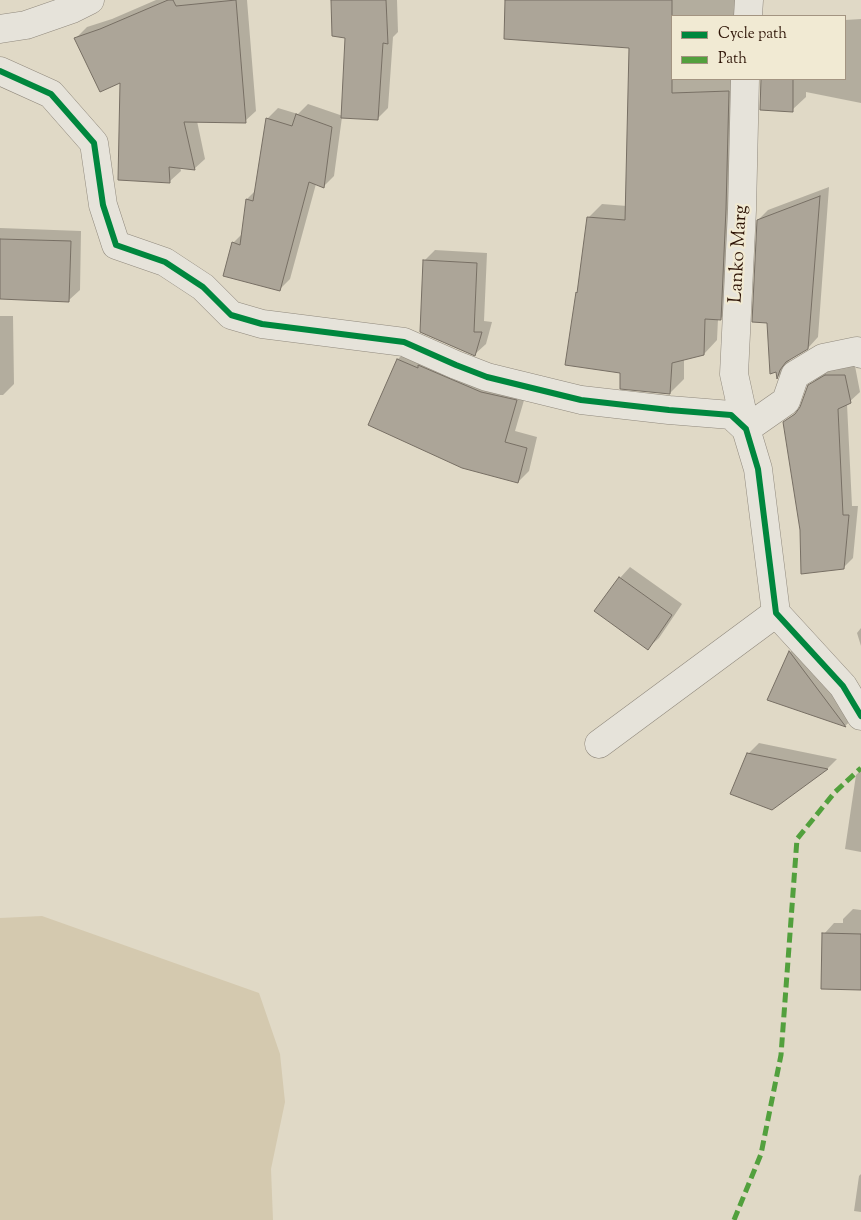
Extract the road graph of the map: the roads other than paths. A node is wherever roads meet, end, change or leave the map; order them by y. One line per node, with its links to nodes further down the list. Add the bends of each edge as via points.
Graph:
1 (90, 0): 4 (street, via 26,25)
2 (749, 0): 3 (street)
3 (748, 15)
4 (0, 29)
5 (0, 71): 8 (street, via 51,94 94,143 103,205 116,245 165,262 203,287 231,315 262,324 404,342 487,377 581,400 731,415)
6 (746, 80): 8 (street, Lanko Marg, via 734,374)
7 (861, 354): 8 (street, via 857,351 823,358 794,375 786,401)
8 (746, 429): 9 (street, Lanko Marg, via 758,469)
9 (776, 613): 10 (street, via 843,686); 11 (street)
10 (861, 716)
11 (599, 744)

